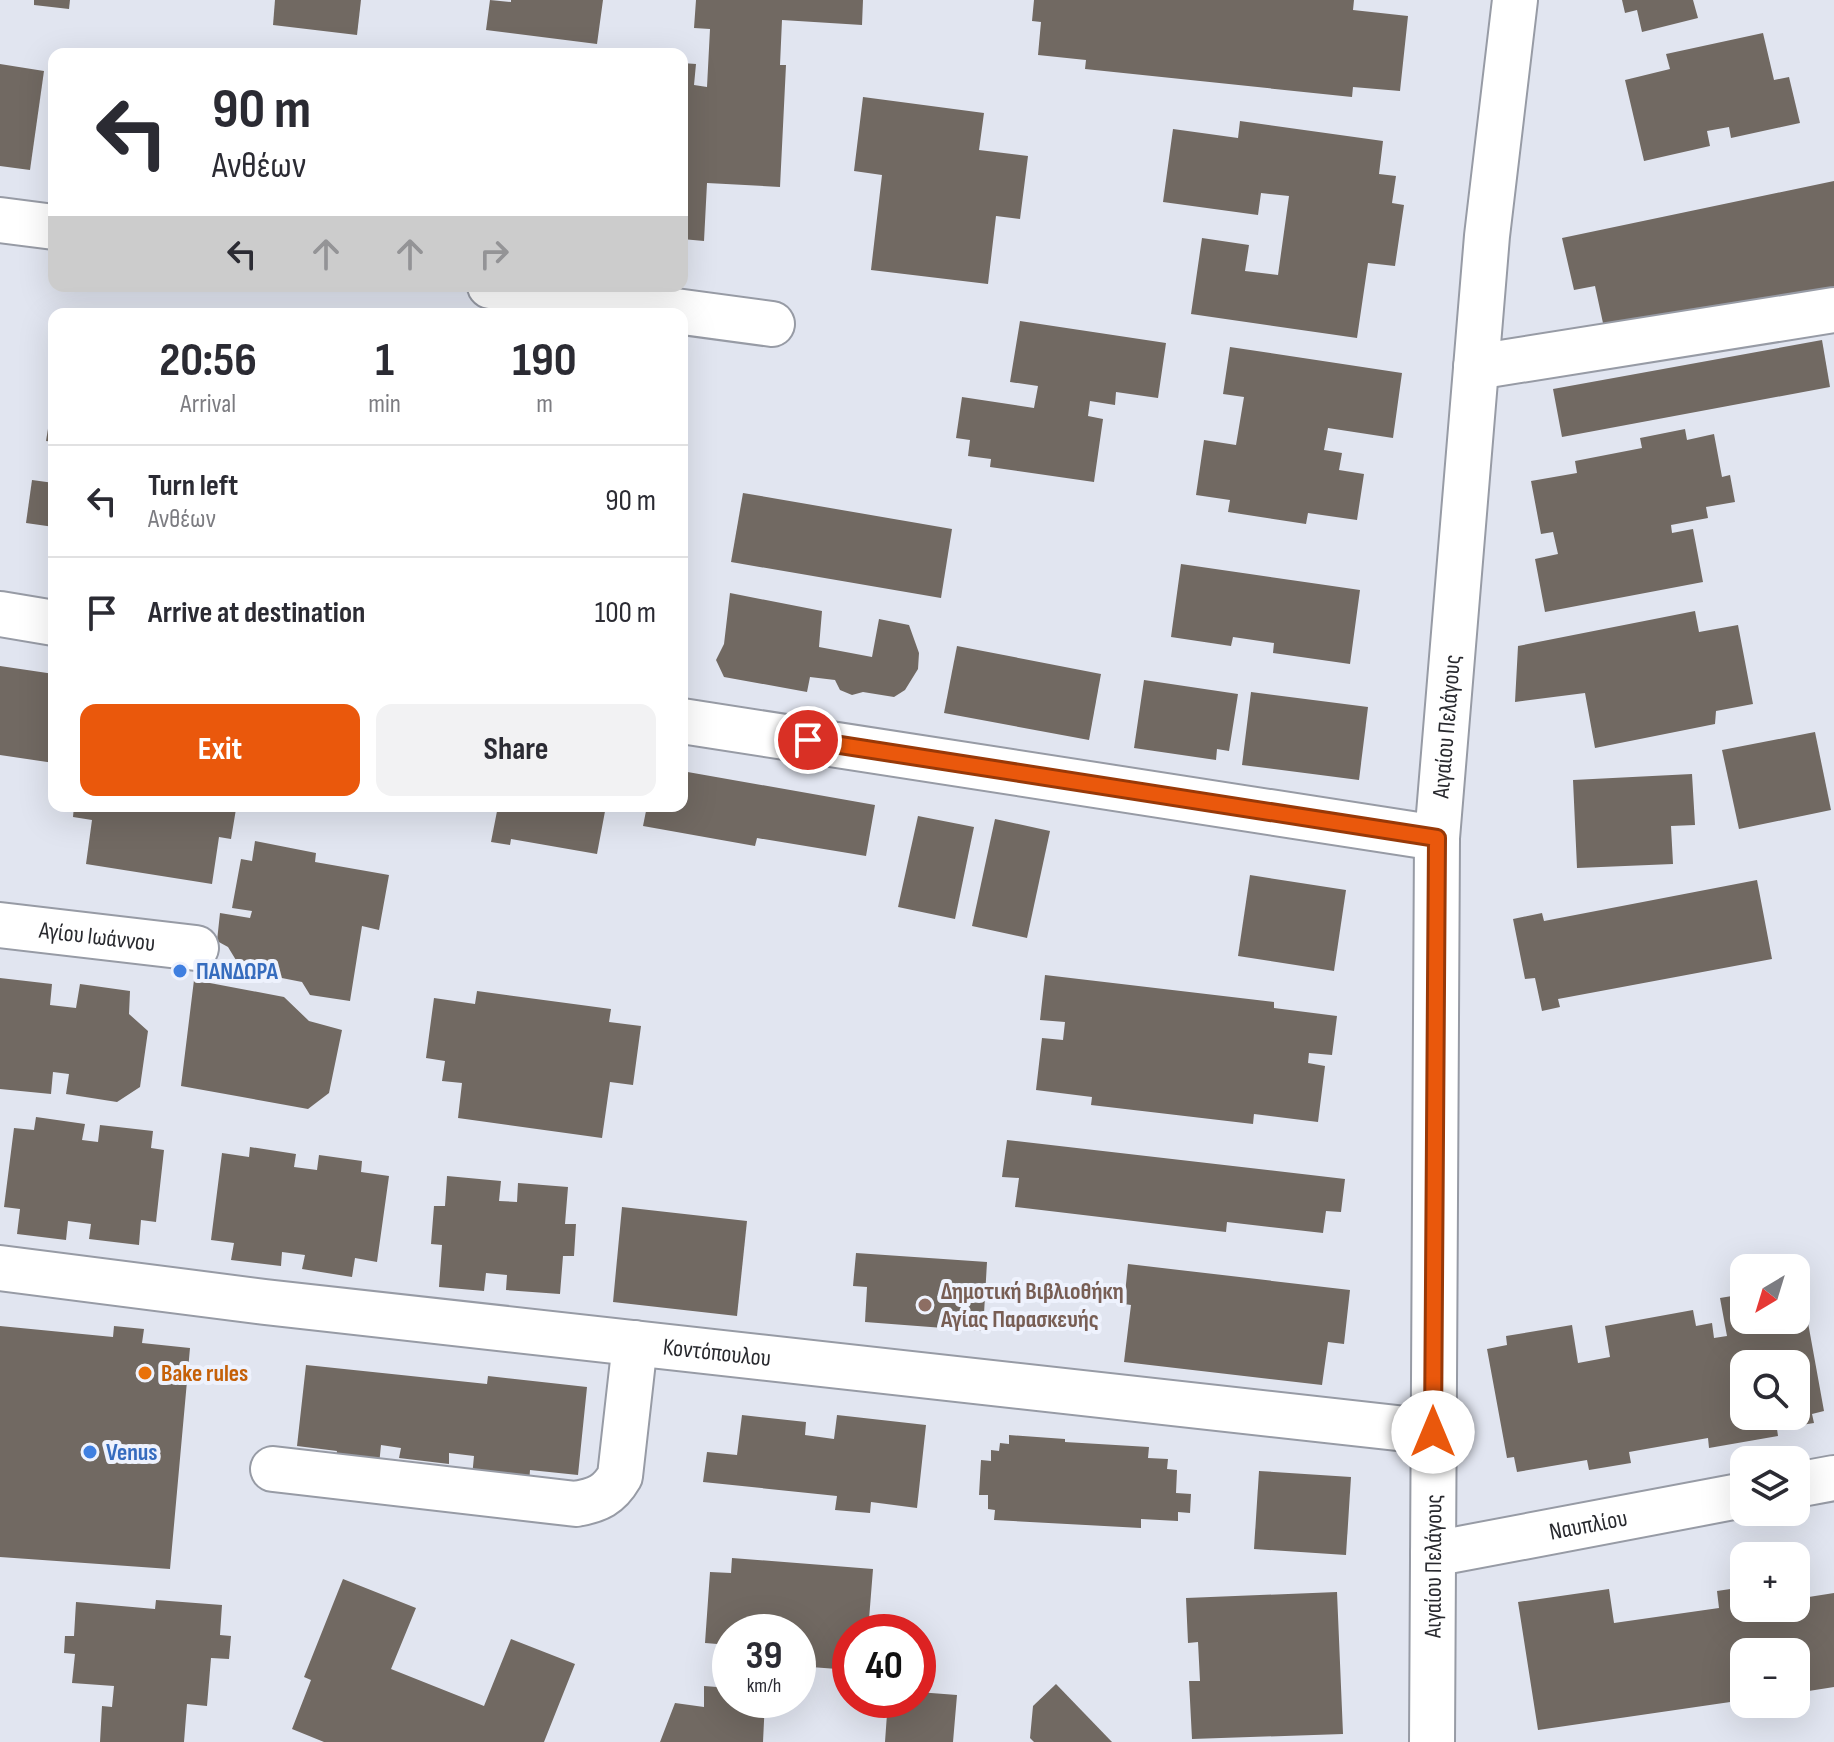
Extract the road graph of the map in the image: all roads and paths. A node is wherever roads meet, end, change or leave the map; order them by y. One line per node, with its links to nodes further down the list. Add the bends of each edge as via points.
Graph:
1 (1515, 0): 9 (street, Αιγαίου Πελάγους)
2 (0, 220): 3 (street)
3 (48, 226)
4 (535, 292): 5 (street)
5 (653, 308)
6 (1834, 310): 9 (street)
7 (688, 313): 8 (street)
8 (772, 324)
9 (1476, 367): 13 (street, Αιγαίου Πελάγους)
10 (0, 614): 11 (street)
11 (48, 622)
12 (688, 722): 13 (street)
13 (1437, 838): 18 (street, Αιγαίου Πελάγους)
14 (0, 925): 15 (street, Αγίου Ιωάννου)
15 (196, 948)
16 (0, 1268): 17 (street, Κοντόπουλου)
17 (635, 1343): 18 (street, Κοντόπουλου); 19 (street, via 620,1476 611,1492 596,1500 576,1504)
18 (1433, 1432): 23 (street, Αιγαίου Πελάγους)
19 (273, 1469)
20 (1834, 1478): 21 (street)
21 (1810, 1482)
22 (1730, 1498): 23 (street, Ναυπλίου)
23 (1433, 1554): 24 (street, Αιγαίου Πελάγους)
24 (1432, 1742)

